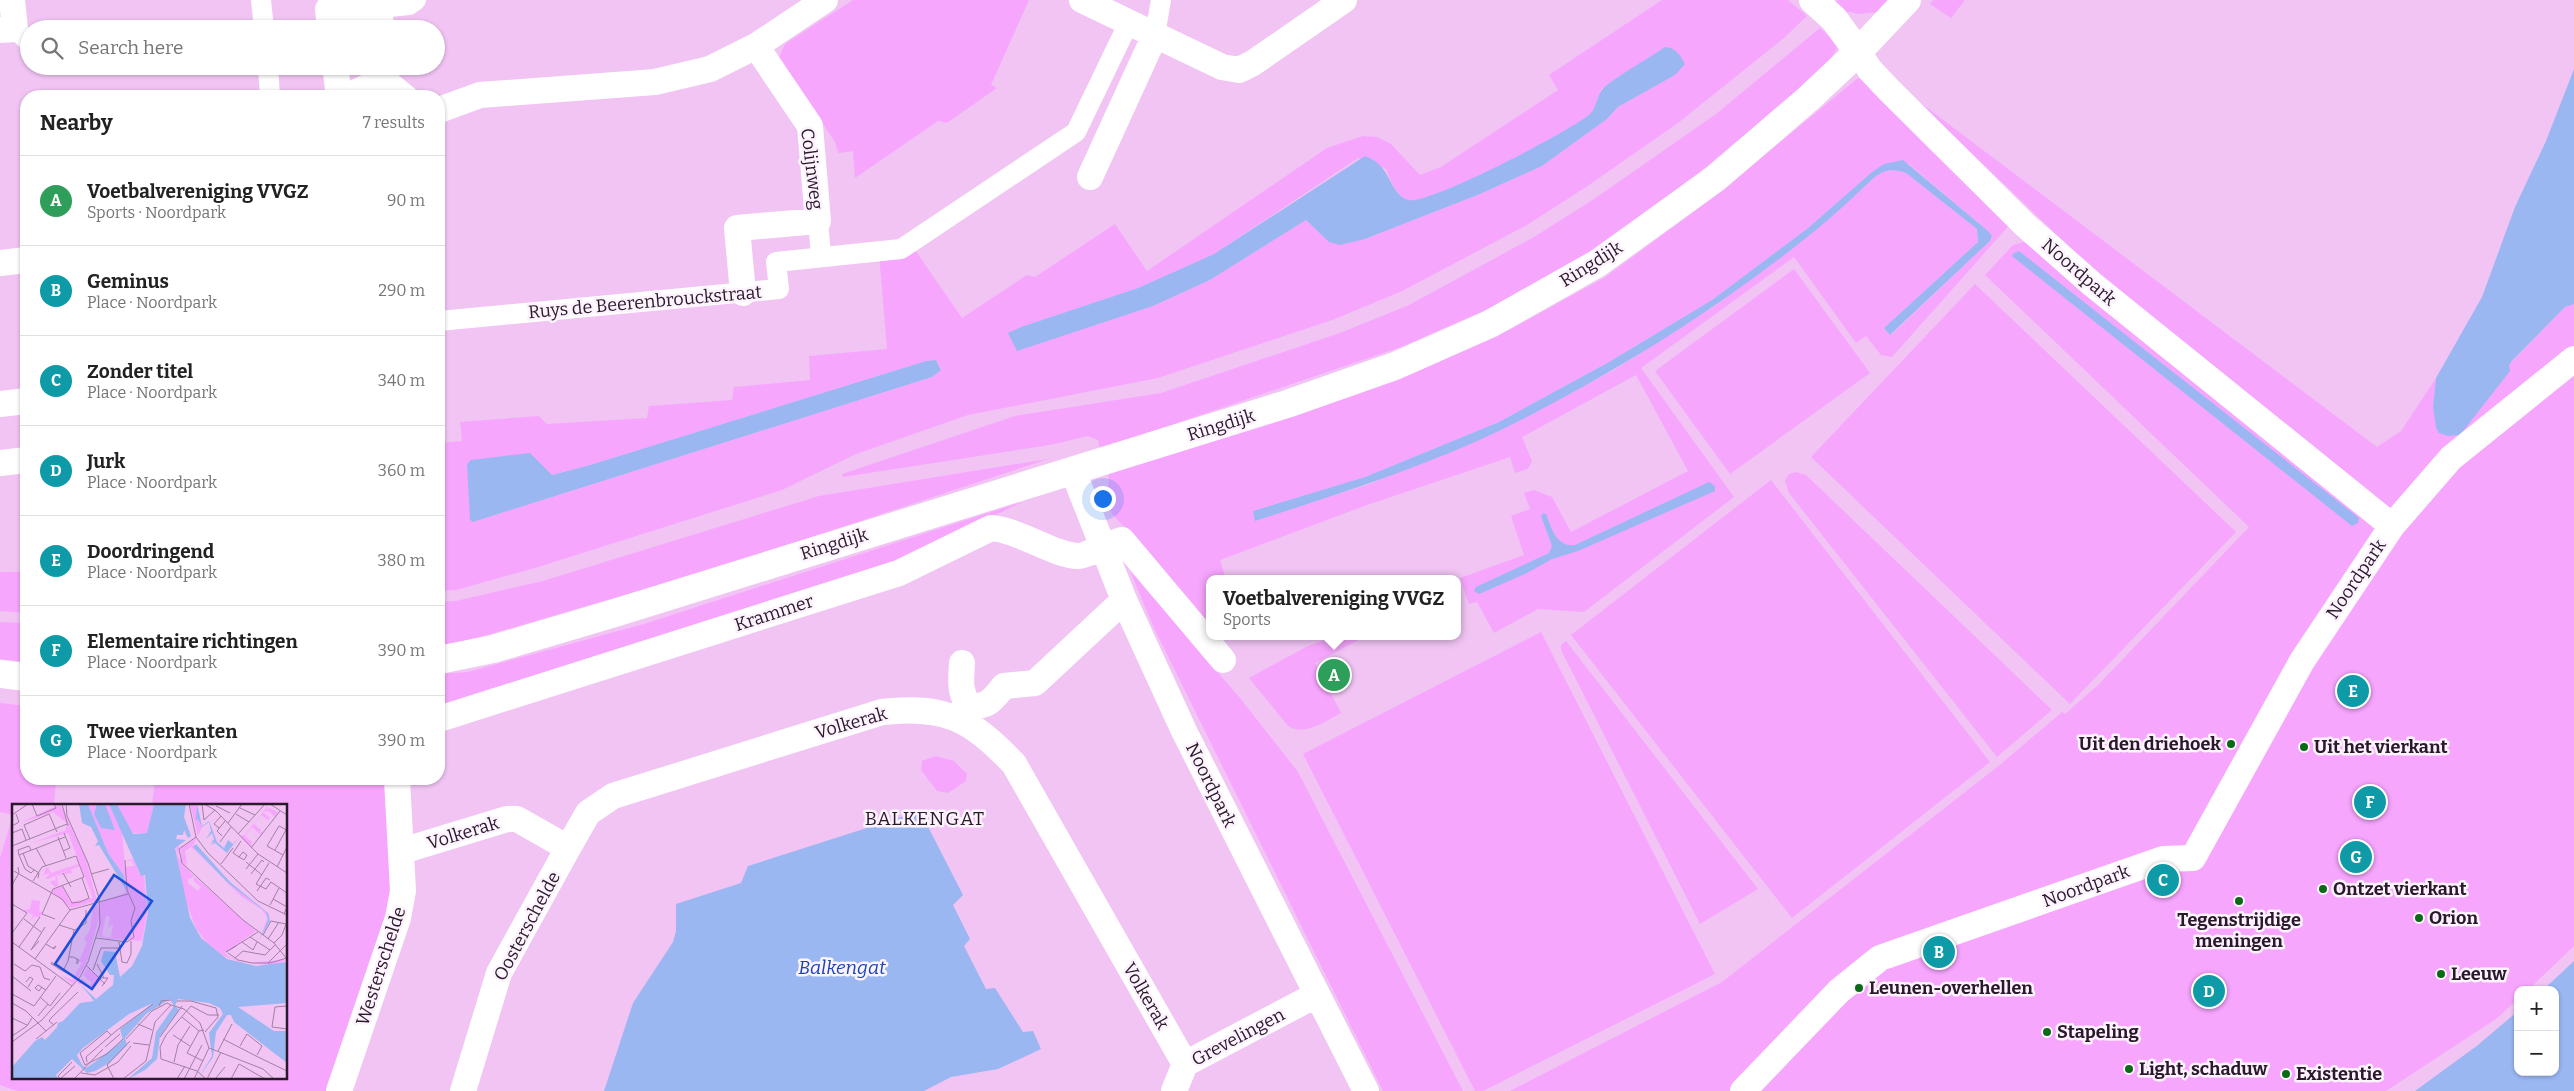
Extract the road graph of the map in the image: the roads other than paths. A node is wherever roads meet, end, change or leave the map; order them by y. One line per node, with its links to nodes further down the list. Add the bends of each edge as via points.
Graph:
1 (12, 0): 14 (street)
2 (261, 0): 12 (street)
3 (416, 0): 10 (street, via 409,5)
4 (1082, 0): 13 (street)
5 (1160, 0): 15 (street)
6 (1344, 0): 15 (street, via 1238,70 1222,67)
7 (1813, 0): 17 (main road, via 1834,20)
8 (1907, 0): 17 (main road, Ringdijk)
9 (807, 5): 16 (street)
10 (380, 10): 11 (street)
11 (326, 13)
12 (263, 20)
13 (1129, 22): 15 (street); 28 (street)
14 (15, 34)
15 (1155, 35): 27 (street)
16 (756, 46): 26 (street, via 710,69 655,82 480,95); 30 (street, Colijnweg, via 810,126)
17 (1858, 52): 41 (main road, Ringdijk, via 1716,178 1598,263 1490,324 1386,369 1287,404); 42 (street, Noordpark, via 1883,83 2004,204 2092,284)
18 (269, 75): 22 (street)
19 (336, 75): 23 (street)
20 (380, 75): 24 (street)
21 (388, 75): 25 (street)
22 (270, 90)
23 (337, 90)
24 (357, 90)
25 (402, 90)
26 (445, 108)
27 (1112, 130): 28 (street); 29 (street)
28 (1076, 132): 31 (street, Ruys de Beerenbrouckstraat, via 901,249)
29 (1090, 178)
30 (818, 221): 31 (street); 34 (street, Colijnweg, via 737,228)
31 (822, 256): 34 (street, Ruys de Beerenbrouckstraat, via 776,262 779,289)
32 (20, 261): 33 (street)
33 (0, 263)
34 (743, 293): 35 (street, Ruys de Beerenbrouckstraat)
35 (445, 320)
36 (2574, 359): 42 (street, Noordpark, via 2451,458)
37 (20, 402): 38 (street)
38 (0, 404)
39 (20, 461): 40 (street)
40 (0, 463)
41 (1073, 471): 43 (street, Noordpark); 47 (main road, Ringdijk, via 493,650)
42 (2392, 526): 62 (street, Noordpark, via 2302,661 2193,858 2163,859 1880,958 1839,991)
43 (1102, 546): 44 (street, Noordpark); 45 (street, Krammer, via 1122,540 1127,542); 52 (street, Krammer, via 1081,556 1065,553 1008,530 991,528 899,573)
44 (1124, 600): 49 (street, via 1035,683 1004,686 982,707 969,706 964,699 960,690); 56 (street, Noordpark, via 1184,732)
45 (1206, 639)
46 (1207, 640): 48 (street, Krammer)
47 (445, 659)
48 (1223, 660)
49 (962, 663)
50 (0, 674): 51 (main road)
51 (20, 676)
52 (445, 717)
53 (397, 785): 55 (street, Westerschelde)
54 (568, 848): 55 (street, Volkerak, via 517,819 507,819); 57 (street, Volkerak, via 588,813 613,796 882,712 937,711 977,729 1014,764); 59 (street, Oosterschelde, via 499,973)
55 (402, 851): 58 (street, Westerschelde, via 403,891 395,931)
56 (1316, 995): 57 (street, Grevelingen); 61 (street, Noordpark)
57 (1185, 1064): 60 (street, Grevelingen)
58 (339, 1091)
59 (463, 1091)
60 (1174, 1091)
61 (1366, 1091)
62 (1743, 1091)

